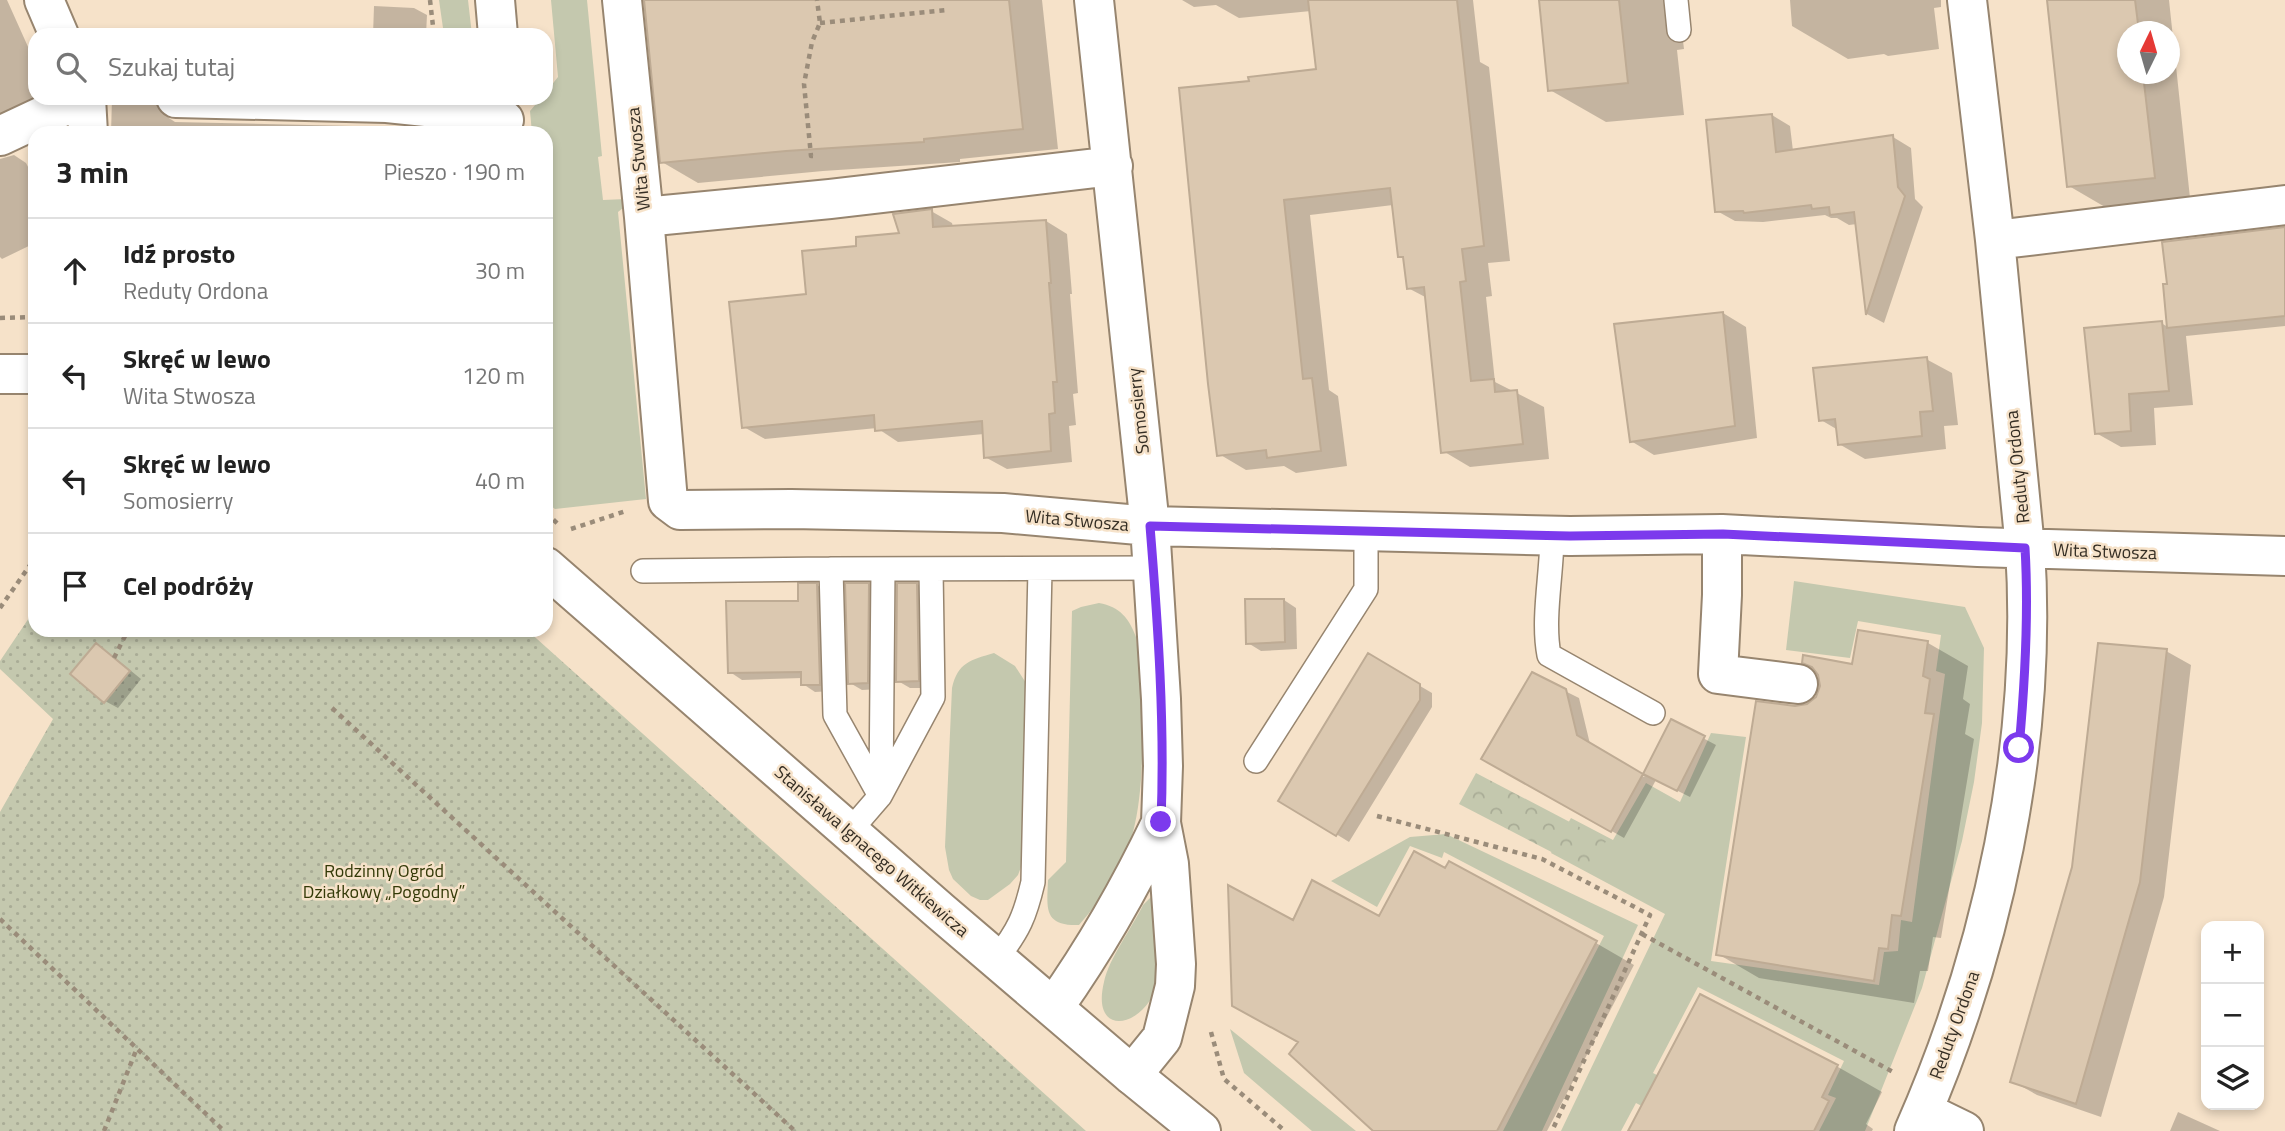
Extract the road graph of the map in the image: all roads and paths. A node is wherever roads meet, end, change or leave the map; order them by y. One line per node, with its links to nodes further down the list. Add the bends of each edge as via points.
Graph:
1 (44, 0): 11 (street)
2 (430, 0): 12 (path)
3 (495, 0): 13 (street)
4 (622, 0): 25 (street, Wita Stwosza)
5 (817, 0): 10 (path)
6 (1094, 0): 22 (street, Somosierry)
7 (1676, 0): 14 (lane)
8 (1967, 0): 26 (street, Reduty Ordona)
9 (946, 10): 10 (path)
10 (820, 23): 23 (path, via 804,84 811,156 826,155)
11 (56, 28)
12 (433, 28)
13 (497, 28)
14 (1679, 30)
15 (68, 105): 21 (street)
16 (84, 105): 20 (street)
17 (249, 105): 18 (street)
18 (384, 118): 19 (street, via 436,108)
19 (503, 121)
20 (87, 126)
21 (0, 136)
22 (1113, 166): 23 (street); 33 (street, Somosierry)
23 (830, 199): 25 (street)
24 (2285, 205): 26 (street)
25 (644, 216): 31 (street, Wita Stwosza)
26 (1995, 240): 37 (street, Reduty Ordona)
27 (28, 317): 28 (path)
28 (0, 318)
29 (0, 374): 30 (street)
30 (28, 374)
31 (668, 501): 32 (path, via 566,531); 33 (street, Wita Stwosza, via 680,510 1003,513)
32 (553, 519)
33 (1150, 526): 34 (street, Wita Stwosza); 40 (street, Somosierry)
34 (1366, 531): 36 (street, Wita Stwosza); 53 (lane, via 1366,589)
35 (1723, 534): 36 (street, Wita Stwosza); 37 (street, Wita Stwosza); 50 (street, via 1718,686)
36 (1552, 536): 52 (lane, via 1549,655)
37 (2025, 548): 38 (street, Wita Stwosza); 65 (street, Reduty Ordona, via 2026,665 2012,795 1979,954)
38 (2285, 556)
39 (28, 568): 47 (path)
40 (1153, 568): 42 (lane); 56 (street, Somosierry, via 1161,699)
41 (831, 569): 43 (lane); 45 (lane); 54 (lane, via 835,715)
42 (1041, 569): 44 (lane); 60 (lane, via 1033,882 1017,933)
43 (883, 570): 44 (lane); 54 (lane)
44 (932, 570): 54 (lane, via 933,697)
45 (643, 572)
46 (553, 573): 57 (street, Stanisława Ignacego Witkiewicza)
47 (0, 608)
48 (124, 637): 49 (path)
49 (114, 658)
50 (1798, 684)
51 (332, 708): 68 (path)
52 (1653, 713)
53 (1256, 761)
54 (880, 796): 57 (lane)
55 (1377, 817): 59 (path, via 1542,859 1650,915)
56 (1161, 822): 61 (street, Somosierry, via 1119,903); 63 (street, Somosierry, via 1169,864 1175,986 1162,1038)
57 (849, 832): 60 (street, Stanisława Ignacego Witkiewicza)
58 (0, 919): 62 (path)
59 (1642, 934): 65 (path); 71 (path)
60 (997, 958): 61 (street, Stanisława Ignacego Witkiewicza)
61 (1054, 1007): 63 (street, Stanisława Ignacego Witkiewicza)
62 (137, 1048): 66 (path); 67 (path)
63 (1132, 1075): 69 (street, Stanisława Ignacego Witkiewicza)
64 (1216, 1089): 70 (path, via 1224,1079)
65 (1923, 1111): 72 (street)
66 (104, 1131)
67 (224, 1131)
68 (795, 1131)
69 (1201, 1131)
70 (1285, 1131)
71 (1552, 1131)
72 (1964, 1131)

